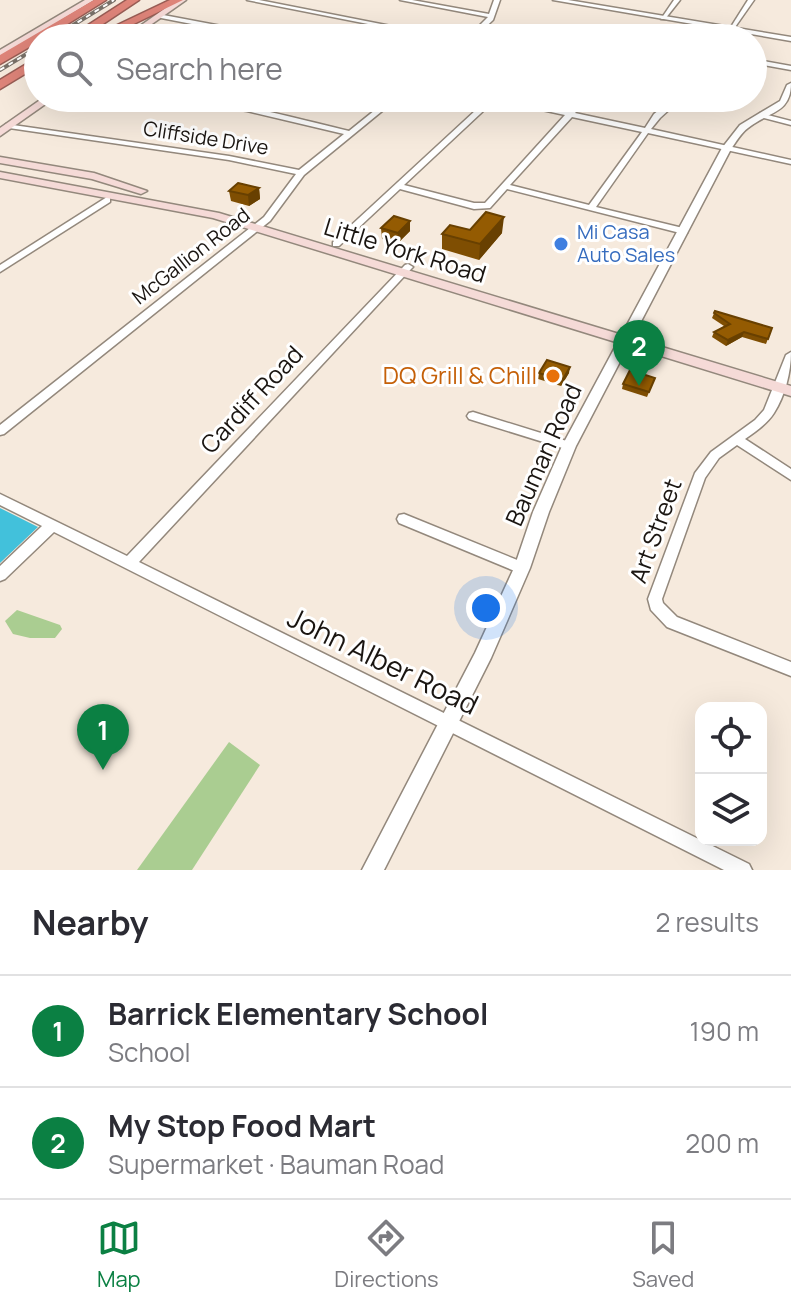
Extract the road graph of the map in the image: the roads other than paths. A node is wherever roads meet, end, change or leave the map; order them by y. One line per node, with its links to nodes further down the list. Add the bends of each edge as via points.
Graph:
1 (90, 0): 15 (main road)
2 (101, 0): 16 (highway)
3 (134, 0): 17 (highway)
4 (180, 0): 12 (main road); 18 (highway)
5 (250, 0): 21 (street)
6 (403, 0): 13 (street)
7 (497, 0): 13 (street)
8 (556, 0): 11 (street)
9 (677, 0): 14 (street)
10 (751, 0): 24 (street)
11 (587, 2): 14 (street)
12 (158, 16): 19 (main road); 20 (street)
13 (492, 16): 22 (street)
14 (663, 18): 23 (street)
15 (51, 24)
16 (61, 24)
17 (96, 24)
18 (127, 24)
19 (147, 24)
20 (200, 24)
21 (376, 24)
22 (487, 24)
23 (700, 24)
24 (734, 24)
25 (767, 35): 26 (street)
26 (791, 39)
27 (24, 41): 29 (main road)
28 (24, 46): 30 (highway)
29 (0, 53)
30 (0, 60)
31 (767, 64): 32 (street)
32 (791, 68)
33 (24, 70): 36 (highway)
34 (24, 74): 36 (highway)
35 (791, 85): 46 (street, Bauman Road, via 784,102)
36 (0, 86)
37 (24, 110): 48 (main road)
38 (28, 112): 48 (main road)
39 (260, 112): 50 (street)
40 (374, 112): 50 (street, McGallion Road)
41 (480, 112): 56 (street)
42 (557, 112): 45 (street)
43 (573, 112): 45 (street)
44 (662, 112): 49 (street)
45 (570, 115): 49 (street); 57 (street)
46 (763, 115): 47 (street); 51 (street, Bauman Road, via 743,127)
47 (791, 123)
48 (3, 128): 54 (street, Cliffside Drive)
49 (645, 131): 51 (street); 60 (street)
50 (348, 133): 54 (street, McGallion Road)
51 (727, 148): 53 (street); 62 (street, Bauman Road)
52 (0, 162): 58 (main road, Little York Road)
53 (791, 162)
54 (301, 173): 61 (street, McGallion Road)
55 (0, 178): 58 (main road, Little York Road); 59 (main road, via 50,193)
56 (398, 186): 57 (street, via 487,206); 63 (street)
57 (507, 187): 60 (street)
58 (138, 196): 59 (main road); 61 (main road, Little York Road, via 202,203)
59 (107, 200): 64 (street)
60 (591, 208): 62 (street)
61 (260, 225): 63 (main road, Little York Road); 65 (main road, Little York Road); 70 (street, McGallion Road)
62 (684, 231): 66 (street, Bauman Road)
63 (336, 244): 65 (main road, Little York Road)
64 (0, 269)
65 (405, 270): 66 (main road, Little York Road); 77 (street, Cardiff Road)
66 (628, 337): 68 (main road, Little York Road); 72 (street, Bauman Road)
67 (791, 355): 68 (street, Art Street)
68 (786, 385): 71 (street, Art Street, via 769,412)
69 (473, 416): 72 (street)
70 (0, 431)
71 (736, 439): 73 (street); 80 (street, Art Street, via 699,476 656,591 656,606 672,622)
72 (569, 446): 78 (street, Bauman Road)
73 (791, 475)
74 (0, 499): 76 (street, John Alber Road)
75 (404, 519): 78 (street)
76 (52, 525): 77 (street, John Alber Road); 79 (street)
77 (129, 563): 81 (street, John Alber Road)
78 (522, 568): 81 (street, Bauman Road)
79 (0, 575)
80 (791, 669)
81 (449, 723): 82 (street, Bauman Road); 83 (street, John Alber Road)
82 (373, 870)
83 (743, 870)

